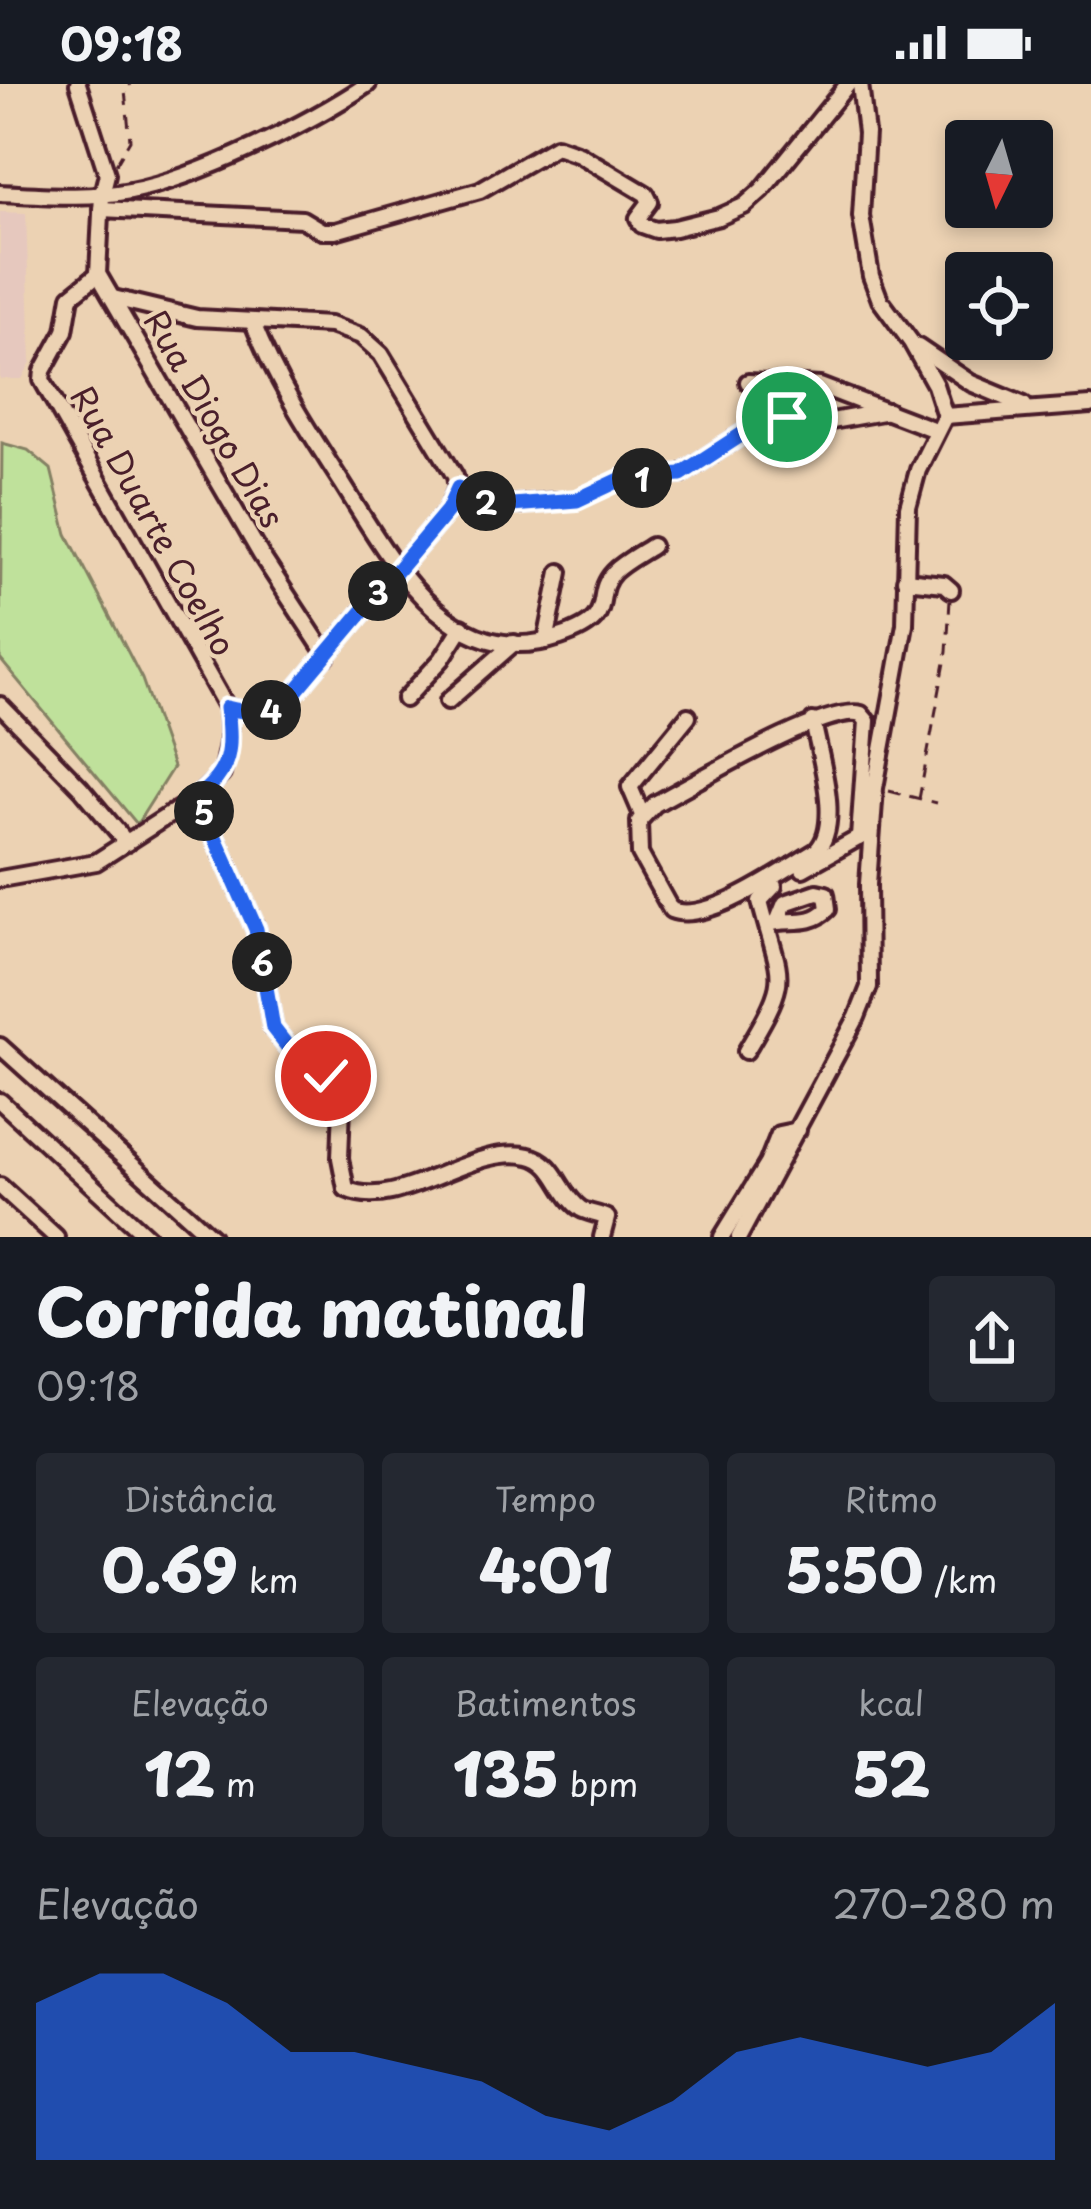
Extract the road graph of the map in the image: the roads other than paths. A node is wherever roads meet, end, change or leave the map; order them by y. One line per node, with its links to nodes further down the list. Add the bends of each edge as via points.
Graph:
1 (78, 84): 6 (street, via 107,174)
2 (368, 84): 6 (street, via 231,154)
3 (848, 84): 6 (street, via 744,206 675,228 646,227 638,220 650,202 646,194 556,146 493,184 351,228)
4 (860, 84): 10 (street, via 863,244 880,301)
5 (0, 193): 6 (street)
6 (101, 202): 7 (street)
7 (98, 274): 8 (street, Rua Diogo Dias); 35 (street, Rua Duarte Coelho, via 70,296 65,331 42,380)
8 (113, 298): 9 (street); 31 (street, Rua Diogo Dias)
9 (253, 323): 21 (street, via 347,329 373,345); 24 (street, via 283,391)
10 (911, 342): 11 (street); 13 (street)
11 (950, 370): 13 (street); 14 (street)
12 (748, 382): 17 (street, via 810,384)
13 (935, 386): 19 (street)
14 (992, 393): 16 (street); 18 (street)
15 (1091, 405): 16 (street)
16 (1034, 409): 18 (street)
17 (888, 411): 19 (street); 20 (street, via 761,422 681,474)
18 (980, 413): 19 (street)
19 (940, 423): 26 (street, via 908,507)
20 (624, 478)
21 (458, 488): 22 (street, via 499,506); 24 (street)
22 (555, 501)
23 (652, 546): 29 (street, via 613,573 593,621)
24 (394, 569): 28 (street); 31 (street)
25 (560, 572): 29 (street)
26 (905, 580): 27 (street); 40 (street, via 905,625)
27 (951, 590)
28 (462, 627): 30 (street); 32 (street)
29 (546, 641): 30 (street)
30 (514, 643): 33 (street)
31 (327, 656): 35 (street, via 280,706 258,713)
32 (405, 699)
33 (448, 701)
34 (0, 705): 41 (street)
35 (227, 708): 38 (street, Rua Duarte Coelho, via 223,774)
36 (688, 716): 39 (street, via 632,783)
37 (813, 721): 39 (street); 39 (street, via 828,834 816,851 748,892 693,912 670,910 640,854); 40 (street, via 853,711 867,721)
38 (197, 797): 41 (street, Rua Duarte Coelho); 51 (street, via 256,929 273,1028 326,1076 342,1105 346,1189 406,1187 491,1157 524,1155 550,1168 581,1209 607,1218)
39 (641, 815)
40 (865, 834): 44 (street, via 762,895 780,982); 46 (street, via 868,987)
41 (128, 843): 42 (street, Rua Duarte Coelho, via 82,867)
42 (0, 879)
43 (0, 1046): 50 (street)
44 (746, 1051)
45 (0, 1101): 49 (street)
46 (798, 1130): 52 (street, via 779,1134); 53 (street)
47 (0, 1186): 48 (street)
48 (56, 1237)
49 (148, 1237)
50 (212, 1237)
51 (602, 1237)
52 (722, 1237)
53 (739, 1237)

